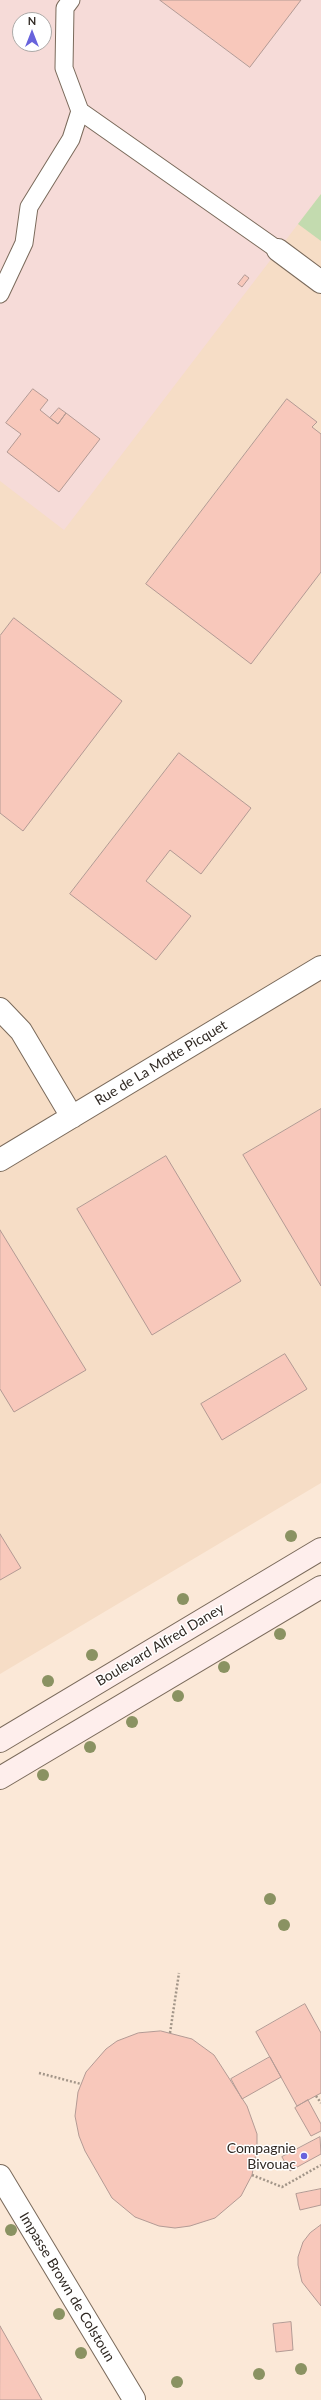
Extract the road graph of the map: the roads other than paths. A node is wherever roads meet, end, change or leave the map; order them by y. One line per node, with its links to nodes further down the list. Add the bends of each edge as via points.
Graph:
1 (72, 0): 2 (lane, via 65,8 64,68)
2 (80, 111): 3 (lane); 5 (lane, via 71,139 29,207 24,243)
3 (278, 250): 4 (street)
4 (321, 282)
5 (0, 294)
6 (321, 967): 8 (street, Rue de La Motte Picquet)
7 (0, 1009): 8 (street, via 21,1031)
8 (72, 1117): 9 (street, Rue de La Motte Picquet)
9 (0, 1160)
10 (321, 1549): 12 (main road, Boulevard Alfred Daney)
11 (321, 1588): 13 (main road)
12 (0, 1741)
13 (0, 1778)
14 (0, 2176): 15 (street, Impasse Brown de Colstoun)
15 (134, 2399)

